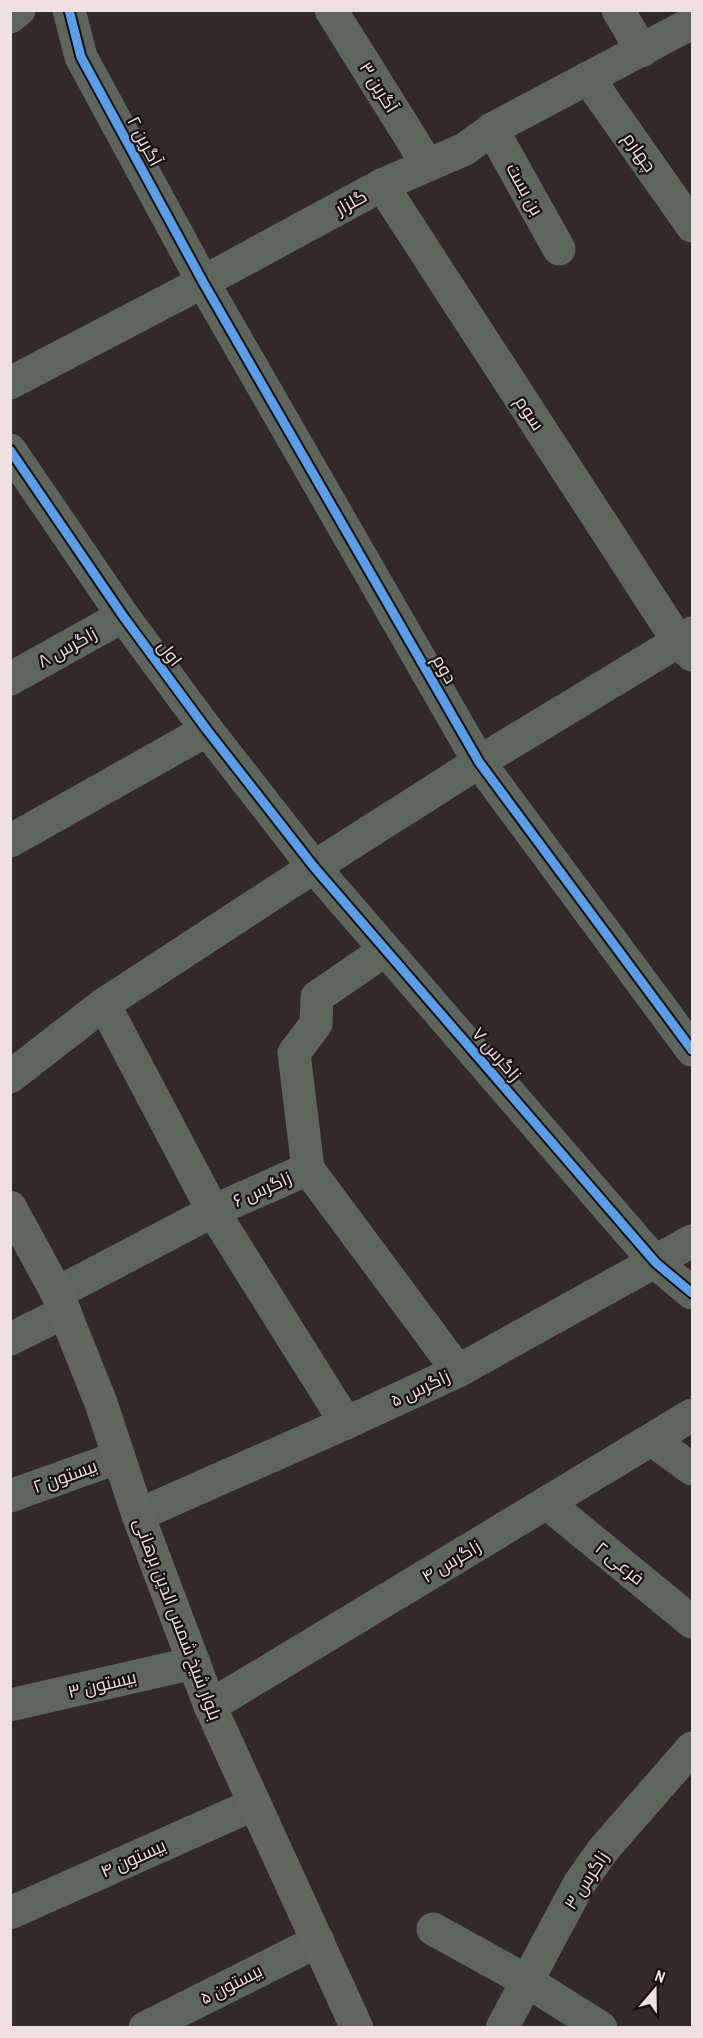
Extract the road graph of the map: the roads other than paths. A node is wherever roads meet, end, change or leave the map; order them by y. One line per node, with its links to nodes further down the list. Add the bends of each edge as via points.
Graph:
1 (19, 10): 5 (street)
2 (69, 10): 14 (street, آگرین ۲, via 81,57)
3 (331, 10): 10 (street, آگرین ۳)
4 (618, 10): 7 (street)
5 (10, 17)
6 (693, 23): 7 (street, گلزار)
7 (642, 51): 8 (street, گلزار)
8 (588, 78): 9 (street, گلزار); 12 (street, چهارم)
9 (492, 129): 10 (street, گلزار, via 465,149); 13 (street, بن بست)
10 (427, 164): 11 (street, گلزار)
11 (382, 185): 14 (street, گلزار); 18 (street, سوم)
12 (693, 226)
13 (559, 249)
14 (203, 282): 15 (street, گلزار); 21 (street, دوم)
15 (10, 382)
16 (10, 450): 17 (street, اول)
17 (123, 616): 19 (street, زاگرس ۸); 20 (street, اول)
18 (688, 643): 21 (street)
19 (10, 679)
20 (207, 730): 22 (street); 23 (street, اول)
21 (479, 762): 23 (street); 26 (street, دوم)
22 (10, 841)
23 (314, 867): 24 (street, زاگرس ۷); 25 (street)
24 (385, 950): 28 (street, via 317,997 316,1024 294,1053); 32 (street, زاگرس ۷)
25 (104, 1004): 27 (street); 30 (street)
26 (693, 1050)
27 (10, 1077)
28 (308, 1169): 30 (street, زاگرس ۶); 36 (street, زاگرس ۶)
29 (10, 1208): 34 (main road, بلوار شیخ شمس الدین برهانی)
30 (213, 1211): 34 (street, زاگرس ۶); 38 (street)
31 (693, 1241): 32 (street, زاگرس ۵)
32 (656, 1263): 33 (street, زاگرس ۷); 36 (street, زاگرس ۵)
33 (693, 1293)
34 (61, 1302): 35 (street, زاگرس ۶); 40 (main road, بلوار شیخ شمس الدین برهانی)
35 (10, 1339)
36 (458, 1371): 38 (street, زاگرس ۵)
37 (693, 1415): 39 (street, ۴ زاگرس)
38 (346, 1423): 44 (street, زاگرس ۵)
39 (652, 1440): 41 (street); 43 (street, ۴ زاگرس)
40 (119, 1457): 42 (street, بیستون ۲); 44 (main road, بلوار شیخ شمس الدین برهانی)
41 (693, 1469)
42 (10, 1496)
43 (547, 1503): 45 (street, فرعی ۲); 48 (street, ۴ زاگرس)
44 (138, 1515): 46 (main road, بلوار شیخ شمس الدین برهانی)
45 (693, 1622)
46 (194, 1663): 47 (street, بیستون ۳); 48 (main road, بلوار شیخ شمس الدین برهانی)
47 (10, 1706)
48 (210, 1706): 50 (main road, بلوار شیخ شمس الدین برهانی)
49 (693, 1748): 54 (street, زاگرس ۳, via 579,1884)
50 (255, 1804): 51 (street, بیستون ۴); 53 (main road, بلوار شیخ شمس الدین برهانی)
51 (10, 1913)
52 (433, 1929): 54 (street)
53 (318, 1941): 55 (street, بیستون ۵); 56 (main road, بلوار شیخ شمس الدین برهانی)
54 (527, 1981): 57 (street, زاگرس ۳); 58 (street)
55 (145, 2028)
56 (357, 2028)
57 (502, 2028)
58 (601, 2028)

